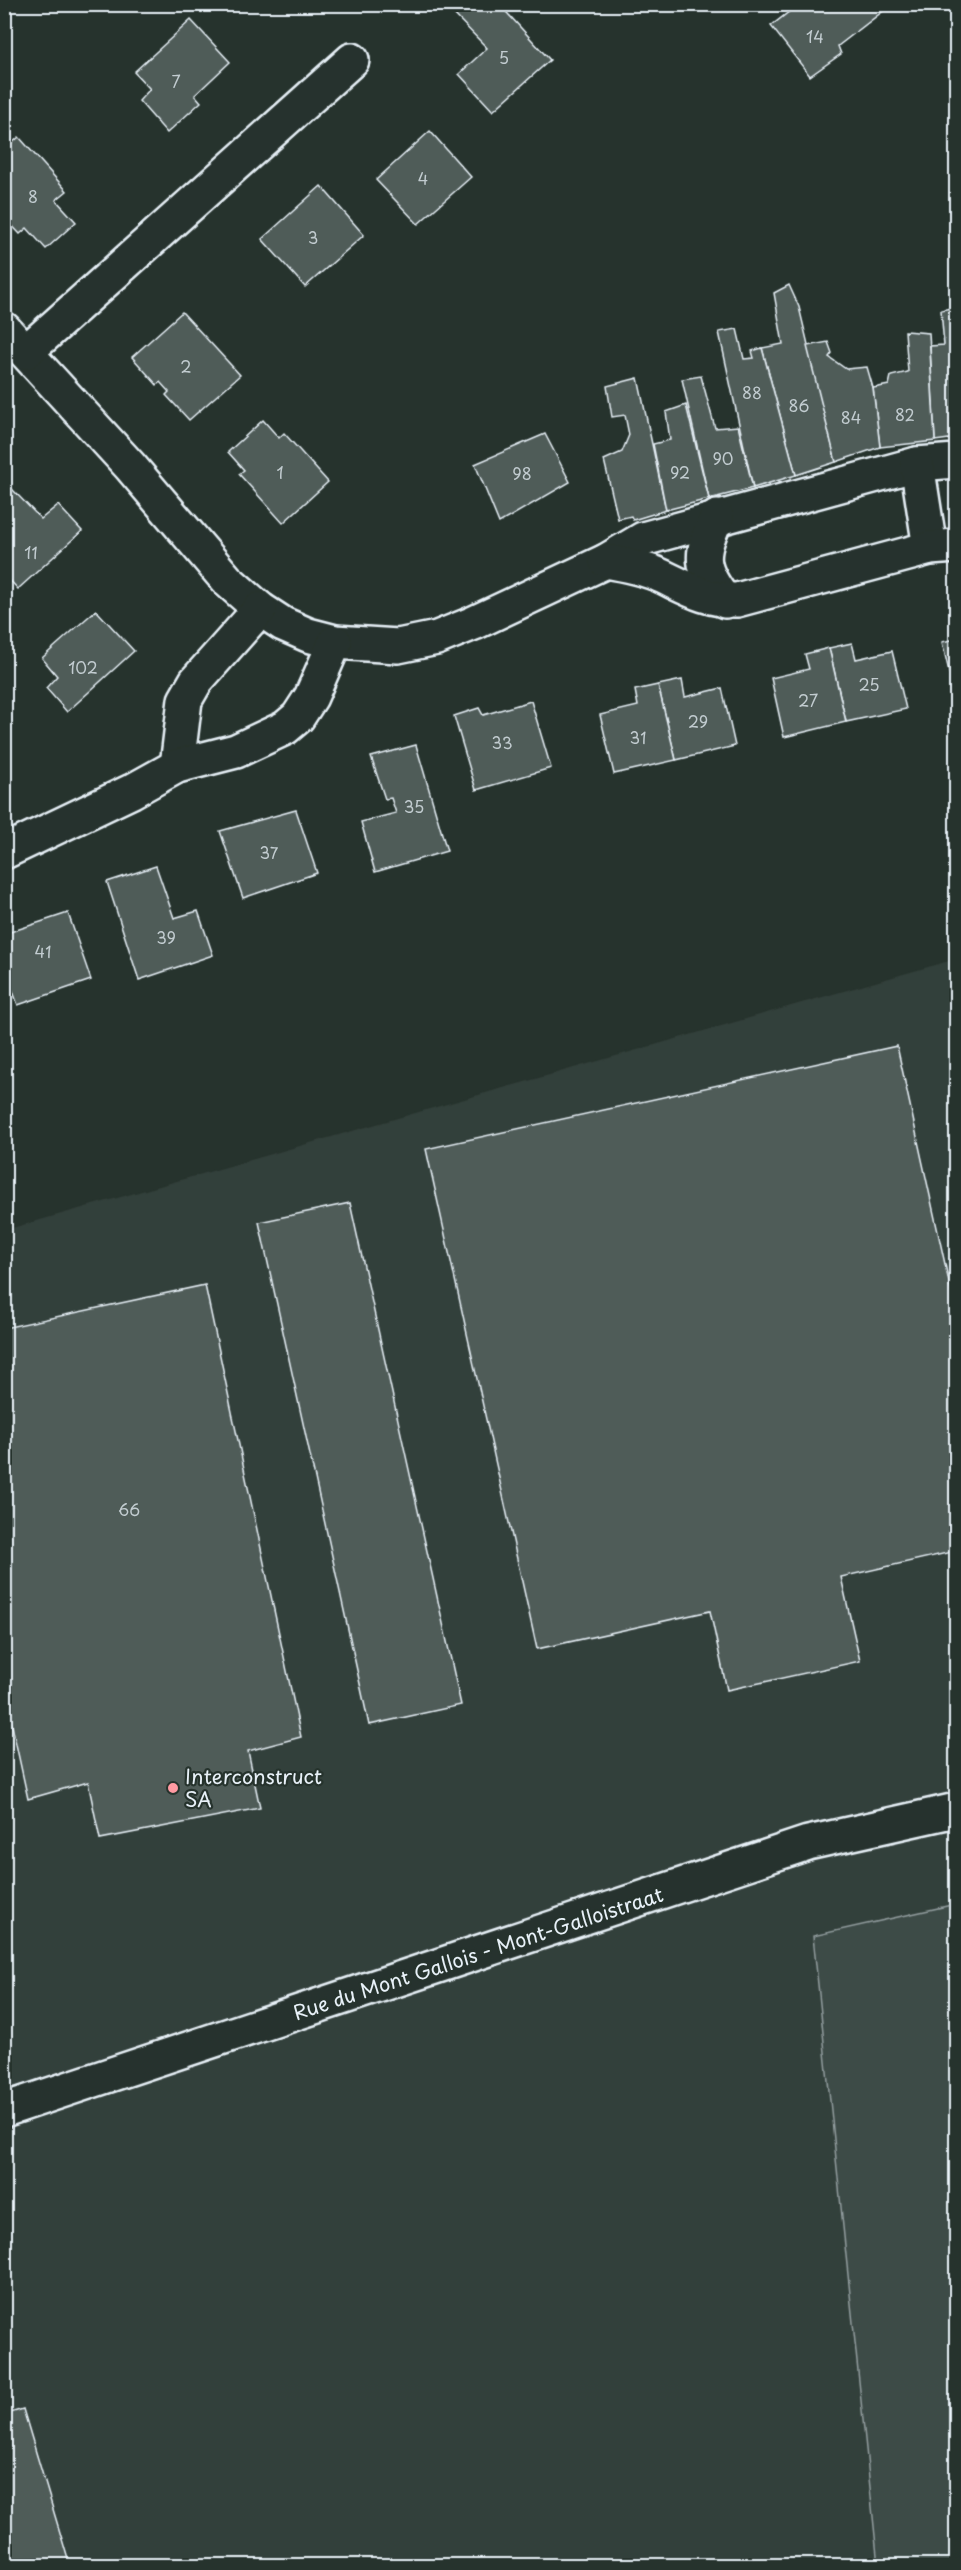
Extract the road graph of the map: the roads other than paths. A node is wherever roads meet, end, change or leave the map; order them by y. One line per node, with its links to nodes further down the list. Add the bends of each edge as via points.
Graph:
1 (352, 60): 2 (street)
2 (15, 341): 9 (street, via 130,466 227,580)
3 (957, 461): 4 (street)
4 (917, 464): 5 (street); 6 (street)
5 (717, 517): 7 (street, via 643,539); 8 (street, via 705,541 703,558 705,571)
6 (944, 547): 8 (street)
7 (606, 561): 8 (street, via 655,573 709,598); 10 (street, via 437,638 398,646)
8 (725, 601)
9 (260, 609): 10 (street, via 291,627); 11 (street, via 196,681 185,700)
10 (335, 642): 11 (street, via 311,696 292,723 236,751)
11 (177, 766): 12 (street)
12 (4, 852)
13 (957, 1810): 14 (street, Rue du Mont Gallois - Mont-Galloistraat, via 808,1843)
14 (4, 2110)

